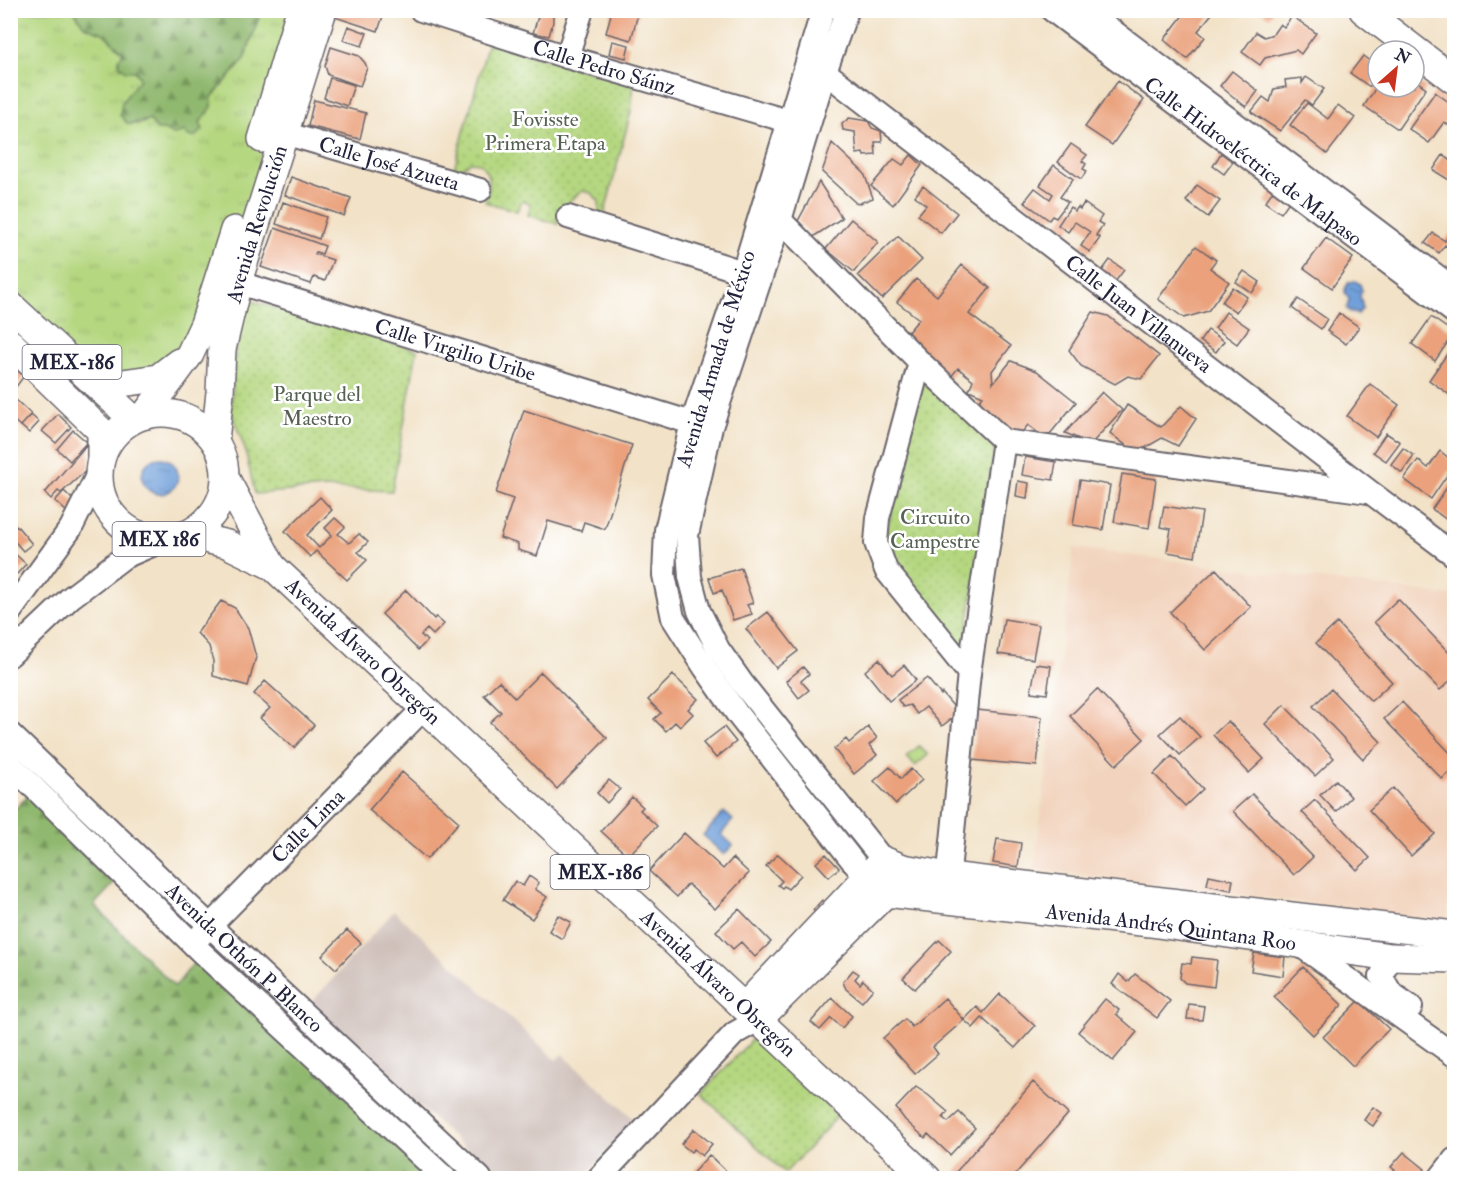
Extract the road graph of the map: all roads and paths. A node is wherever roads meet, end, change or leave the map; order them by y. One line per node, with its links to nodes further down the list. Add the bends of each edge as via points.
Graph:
1 (300, 10): 14 (main road, Avenida Revolución)
2 (323, 10): 14 (main road, Avenida Revolución)
3 (421, 10): 10 (street, Calle Pedro Sáinz)
4 (582, 10): 10 (street)
5 (824, 10): 13 (street, Avenida Armada de México)
6 (847, 10): 11 (street, Avenida Armada de México)
7 (1052, 10): 16 (street, Calle Hidroeléctrica de Malpaso)
8 (1085, 10): 16 (street, Calle Hidroeléctrica de Malpaso)
9 (1363, 10): 12 (main road)
10 (567, 57): 13 (street, Calle Pedro Sáinz)
11 (825, 72): 18 (street, Avenida Armada de México); 34 (street, Calle Juan Villanueva)
12 (1455, 80)
13 (788, 121): 19 (street, Avenida Armada de México)
14 (274, 131): 15 (street, Calle José Azueta); 20 (main road, Avenida Revolución)
15 (480, 190)
16 (1323, 202): 21 (street, Calle Hidroeléctrica de Malpaso); 23 (street, Calle Hidroeléctrica de Malpaso)
17 (568, 217): 19 (street)
18 (780, 220): 26 (street); 44 (street, Avenida Armada de México, via 711,427 687,535 690,577 699,611 718,649)
19 (743, 272): 29 (street, Avenida Armada de México)
20 (229, 279): 25 (main road, Avenida Revolución); 29 (street, Calle Virgilio Uribe); 30 (main road, Avenida Revolución)
21 (1455, 289)
22 (10, 305): 27 (main road, MEX-186)
23 (1455, 312)
24 (10, 343): 32 (main road, Avenida Álvaro Obregón / MEX-186, via 101,431)
25 (190, 354): 27 (main road, via 158,378 115,384); 28 (main road, Avenida Revolución)
26 (920, 362): 31 (street); 40 (street, via 878,518 876,543 886,570)
27 (92, 380): 28 (main road, MEX-186)
28 (139, 417): 30 (main road, via 164,413 184,417 202,427); 32 (main road, via 119,429 108,442)
29 (692, 423): 44 (street, Avenida Armada de México, via 666,530 664,575 673,618 738,715)
30 (215, 441): 33 (main road, Avenida Álvaro Obregón)
31 (1004, 441): 34 (street); 40 (street)
32 (100, 466): 35 (main road, Avenida Álvaro Obregón / MEX 186, via 101,495 118,521 145,537); 38 (street, via 71,528)
33 (226, 479): 35 (main road, MEX 186, via 214,512 202,525); 37 (main road, Avenida Álvaro Obregón / MEX-186)
34 (1370, 492): 36 (street, Calle Juan Villanueva)
35 (176, 537): 37 (main road, Avenida Álvaro Obregón / MEX-186, via 228,544); 39 (street, via 124,557 70,598)
36 (1455, 555)
37 (272, 566): 41 (main road, Avenida Álvaro Obregón / MEX-186)
38 (10, 612)
39 (10, 655)
40 (969, 673): 45 (street)
41 (424, 708): 46 (street, Calle Lima); 54 (main road, Avenida Álvaro Obregón / MEX-186)
42 (10, 734): 46 (street, Avenida Othón P. Blanco)
43 (10, 764): 49 (street, Avenida Othón P. Blanco)
44 (885, 875): 45 (main road, Avenida Andrés Quintana Roo); 54 (main road)
45 (947, 887): 48 (main road, Avenida Andrés Quintana Roo); 50 (main road, Avenida Andrés Quintana Roo)
46 (210, 926): 49 (street, Calle Lima); 59 (street, Avenida Othón P. Blanco)
47 (1455, 935): 50 (main road, Avenida Andrés Quintana Roo)
48 (1296, 942): 51 (main road, Avenida Andrés Quintana Roo); 53 (street)
49 (193, 943): 58 (street, Avenida Othón P. Blanco)
50 (1420, 945): 51 (main road, Avenida Andrés Quintana Roo); 52 (main road, Avenida Andrés Quintana Roo)
51 (1391, 957): 53 (street, via 1381,976)
52 (1455, 958)
53 (1387, 998): 55 (street); 56 (street)
54 (746, 1020): 60 (street); 61 (main road, Avenida Álvaro Obregón / MEX-186)
55 (1455, 1037)
56 (1455, 1055)
57 (1455, 1160): 62 (street)
58 (445, 1179)
59 (480, 1179)
60 (599, 1179)
61 (927, 1179)
62 (1440, 1179)

